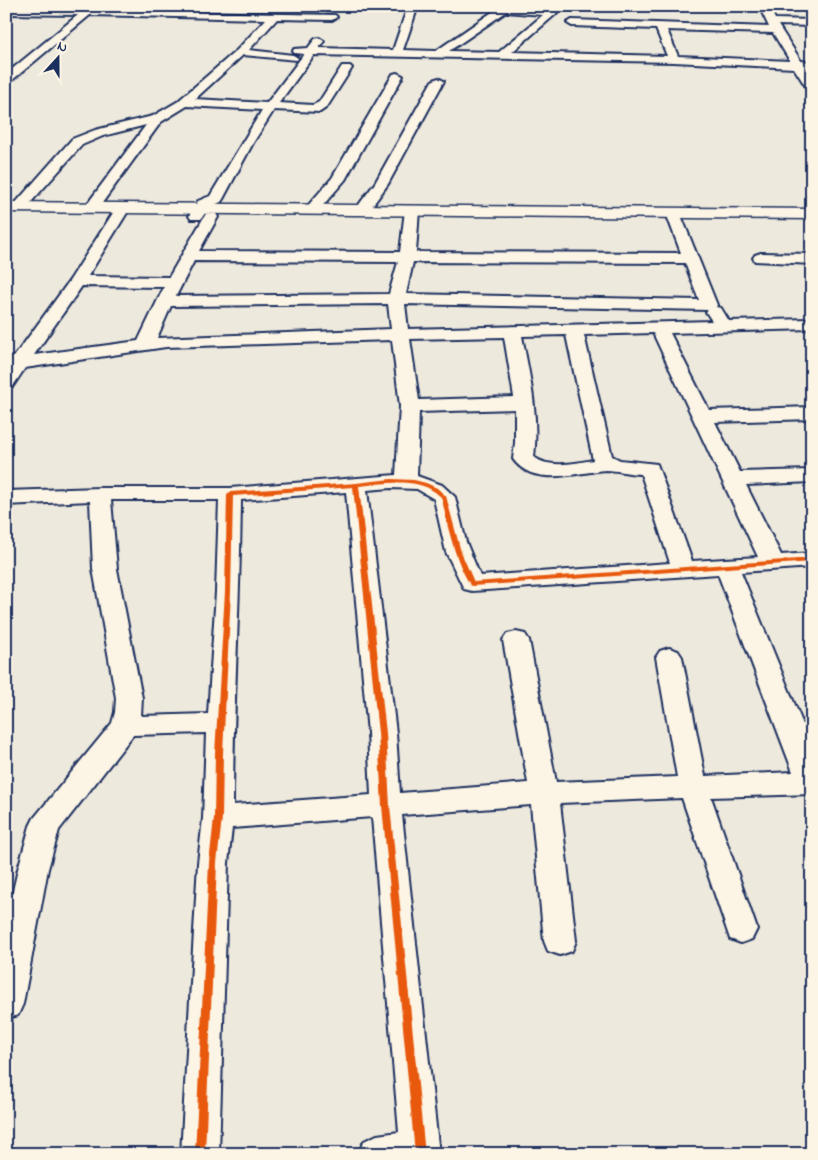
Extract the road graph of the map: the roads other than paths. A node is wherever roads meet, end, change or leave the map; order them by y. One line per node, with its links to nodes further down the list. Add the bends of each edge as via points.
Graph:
1 (183, 6): 10 (street)
2 (240, 6): 11 (street)
3 (413, 6): 19 (street)
4 (764, 6): 16 (street)
5 (505, 8): 20 (street); 22 (street, via 552,13)
6 (120, 10): 8 (street); 10 (street)
7 (6, 11): 8 (street)
8 (88, 12): 28 (street)
9 (329, 12): 12 (street); 17 (street); 21 (street)
10 (175, 14): 11 (street)
11 (230, 16): 12 (street)
12 (274, 16): 18 (street)
13 (657, 22): 14 (street, via 596,27); 16 (street); 23 (street)
14 (572, 23)
15 (812, 23): 16 (street)
16 (774, 26): 24 (street)
17 (312, 51): 19 (street); 21 (street); 33 (street)
18 (240, 52): 21 (street); 31 (street)
19 (397, 53): 20 (street)
20 (438, 54): 22 (street)
21 (296, 55): 32 (street)
22 (501, 56): 23 (street, via 599,53)
23 (674, 59): 24 (street)
24 (799, 65): 25 (street); 30 (street)
25 (812, 65)
26 (346, 68): 33 (street, via 321,107 308,110)
27 (397, 76): 39 (street, via 338,180)
28 (6, 80)
29 (438, 81): 40 (street, via 381,184)
30 (812, 88)
31 (184, 102): 32 (street); 34 (street)
32 (256, 106): 33 (street); 35 (street)
33 (270, 107): 42 (street, via 216,198)
34 (157, 119): 37 (street); 38 (street, via 86,136)
35 (246, 121)
36 (202, 189): 42 (street, via 197,199)
37 (92, 208): 38 (main road); 41 (main road)
38 (10, 210): 41 (main road)
39 (312, 210): 40 (main road); 42 (main road)
40 (362, 210): 44 (main road)
41 (121, 212): 42 (main road); 52 (street)
42 (203, 212): 44 (main road); 47 (street)
43 (812, 214): 45 (main road)
44 (412, 215): 45 (main road); 48 (street)
45 (675, 217): 46 (main road); 49 (street)
46 (812, 222)
47 (190, 256): 48 (street); 53 (street)
48 (407, 256): 49 (street); 54 (street)
49 (692, 258): 56 (street)
50 (761, 258): 51 (street)
51 (812, 259)
52 (77, 281): 53 (street); 64 (street)
53 (174, 282): 55 (street)
54 (396, 299): 55 (street); 56 (street); 62 (street)
55 (166, 301): 63 (street)
56 (709, 305): 58 (street)
57 (812, 324): 58 (street)
58 (724, 326): 59 (street)
59 (659, 327): 60 (street); 69 (street)
60 (574, 329): 61 (street); 70 (street, via 602,458)
61 (512, 330): 62 (street); 66 (street)
62 (400, 334): 63 (street); 67 (street)
63 (146, 343): 64 (street)
64 (13, 363): 65 (street)
65 (6, 382)
66 (525, 403): 67 (street); 70 (street, via 527,441 523,459 529,466 562,469)
67 (410, 406): 73 (street)
68 (812, 413): 69 (street)
69 (702, 416): 72 (street)
70 (607, 464): 81 (street, via 650,468)
71 (812, 476): 72 (street)
72 (732, 479): 79 (street)
73 (406, 480): 74 (street); 81 (street, via 427,485 444,497 455,549 472,584)
74 (356, 486): 76 (street); 89 (street, via 382,733)
75 (100, 494): 76 (street); 77 (street); 85 (street, via 105,569 129,698)
76 (230, 494): 84 (street)
77 (6, 498)
78 (812, 560): 79 (street)
79 (772, 562): 80 (street)
80 (727, 567): 81 (street); 86 (street)
81 (683, 568)
82 (516, 640): 88 (street)
83 (669, 657): 87 (street)
84 (222, 723): 85 (street); 90 (street, via 218,753)
85 (125, 726): 93 (street, via 45,826)
86 (812, 782): 87 (street)
87 (693, 788): 88 (street); 91 (street)
88 (544, 793): 89 (street); 92 (street)
89 (386, 806): 90 (street); 94 (street)
90 (218, 818): 95 (street)
91 (741, 929)
92 (560, 941)
93 (7, 999)
94 (420, 1151): 96 (street)
95 (200, 1154)
96 (377, 1154)

